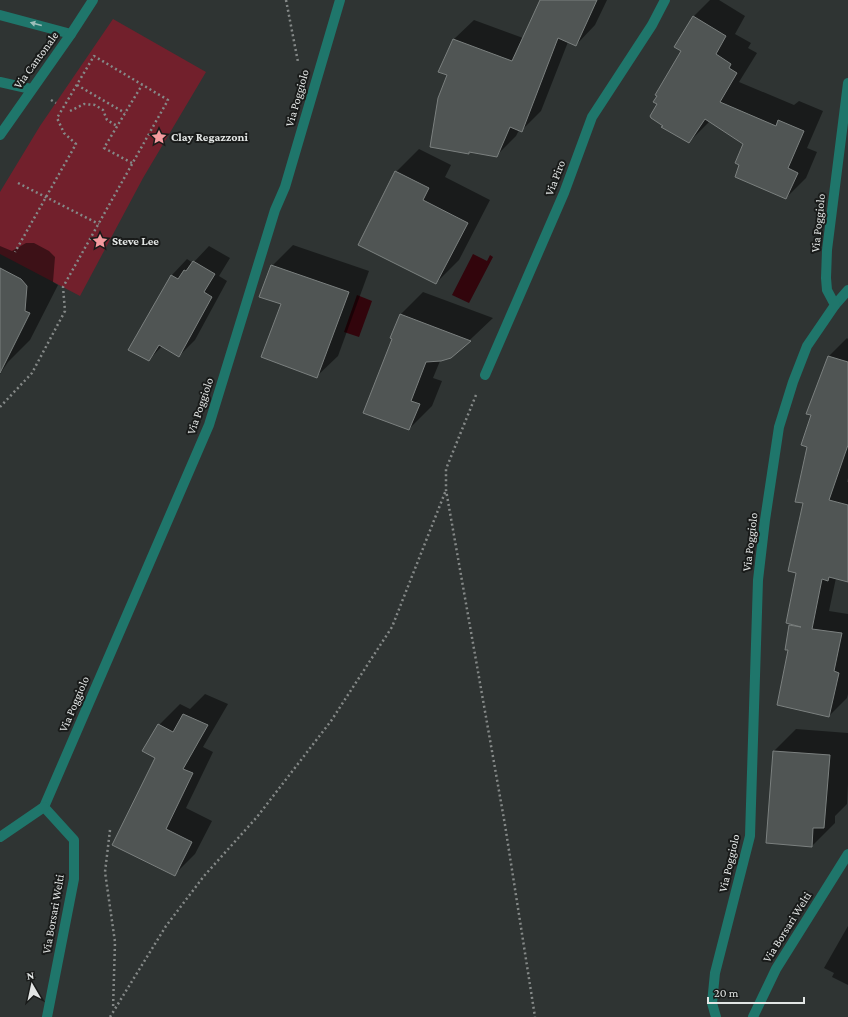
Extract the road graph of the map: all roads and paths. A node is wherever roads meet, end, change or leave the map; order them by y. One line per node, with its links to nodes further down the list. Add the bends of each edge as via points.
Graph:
1 (93, 0): 5 (street, Via Cantonale)
2 (340, 0): 25 (street, Via Poggiolo, via 285,187 275,210 209,425)
3 (665, 0): 22 (street, Via Piro, via 652,25 592,118 564,193)
4 (0, 15): 5 (street, one-way to 4)
5 (71, 34): 10 (street, Via Cantonale)
6 (0, 82): 10 (street)
7 (848, 83): 21 (street, Via Poggiolo, via 827,250 826,278)
8 (76, 85): 9 (path, via 94,56); 12 (path); 17 (path, via 57,118 64,133 76,144)
9 (142, 85): 12 (path); 15 (path, via 168,100)
10 (31, 89): 14 (street, Via Cantonale)
11 (70, 111): 13 (path, via 84,104 95,104 103,110 108,120)
12 (125, 113): 13 (path)
13 (117, 126): 15 (path, via 104,148)
14 (0, 135)
15 (132, 163): 18 (path)
16 (18, 183): 17 (path)
17 (46, 197): 18 (path); 19 (path)
18 (99, 224): 23 (path, via 63,287 65,311 32,374)
19 (15, 252)
20 (848, 290): 21 (street)
21 (835, 305): 33 (street, Via Poggiolo, via 807,346 779,427 758,580 750,836 715,973 712,1003)
22 (485, 374): 24 (path, via 446,469)
23 (0, 407)
24 (446, 490): 29 (path, via 392,627 331,721 257,817 204,876 166,926); 32 (path, via 504,817)
25 (44, 807): 27 (street); 30 (street, Via Borsari Welti, via 74,840 74,879)
26 (110, 830): 29 (path, via 105,872 115,942)
27 (0, 836)
28 (848, 854): 34 (street, Via Borsari Welti, via 776,969)
29 (113, 1010): 31 (path)
30 (47, 1017)
31 (110, 1017)
32 (535, 1017)
33 (716, 1017)
34 (753, 1017)

